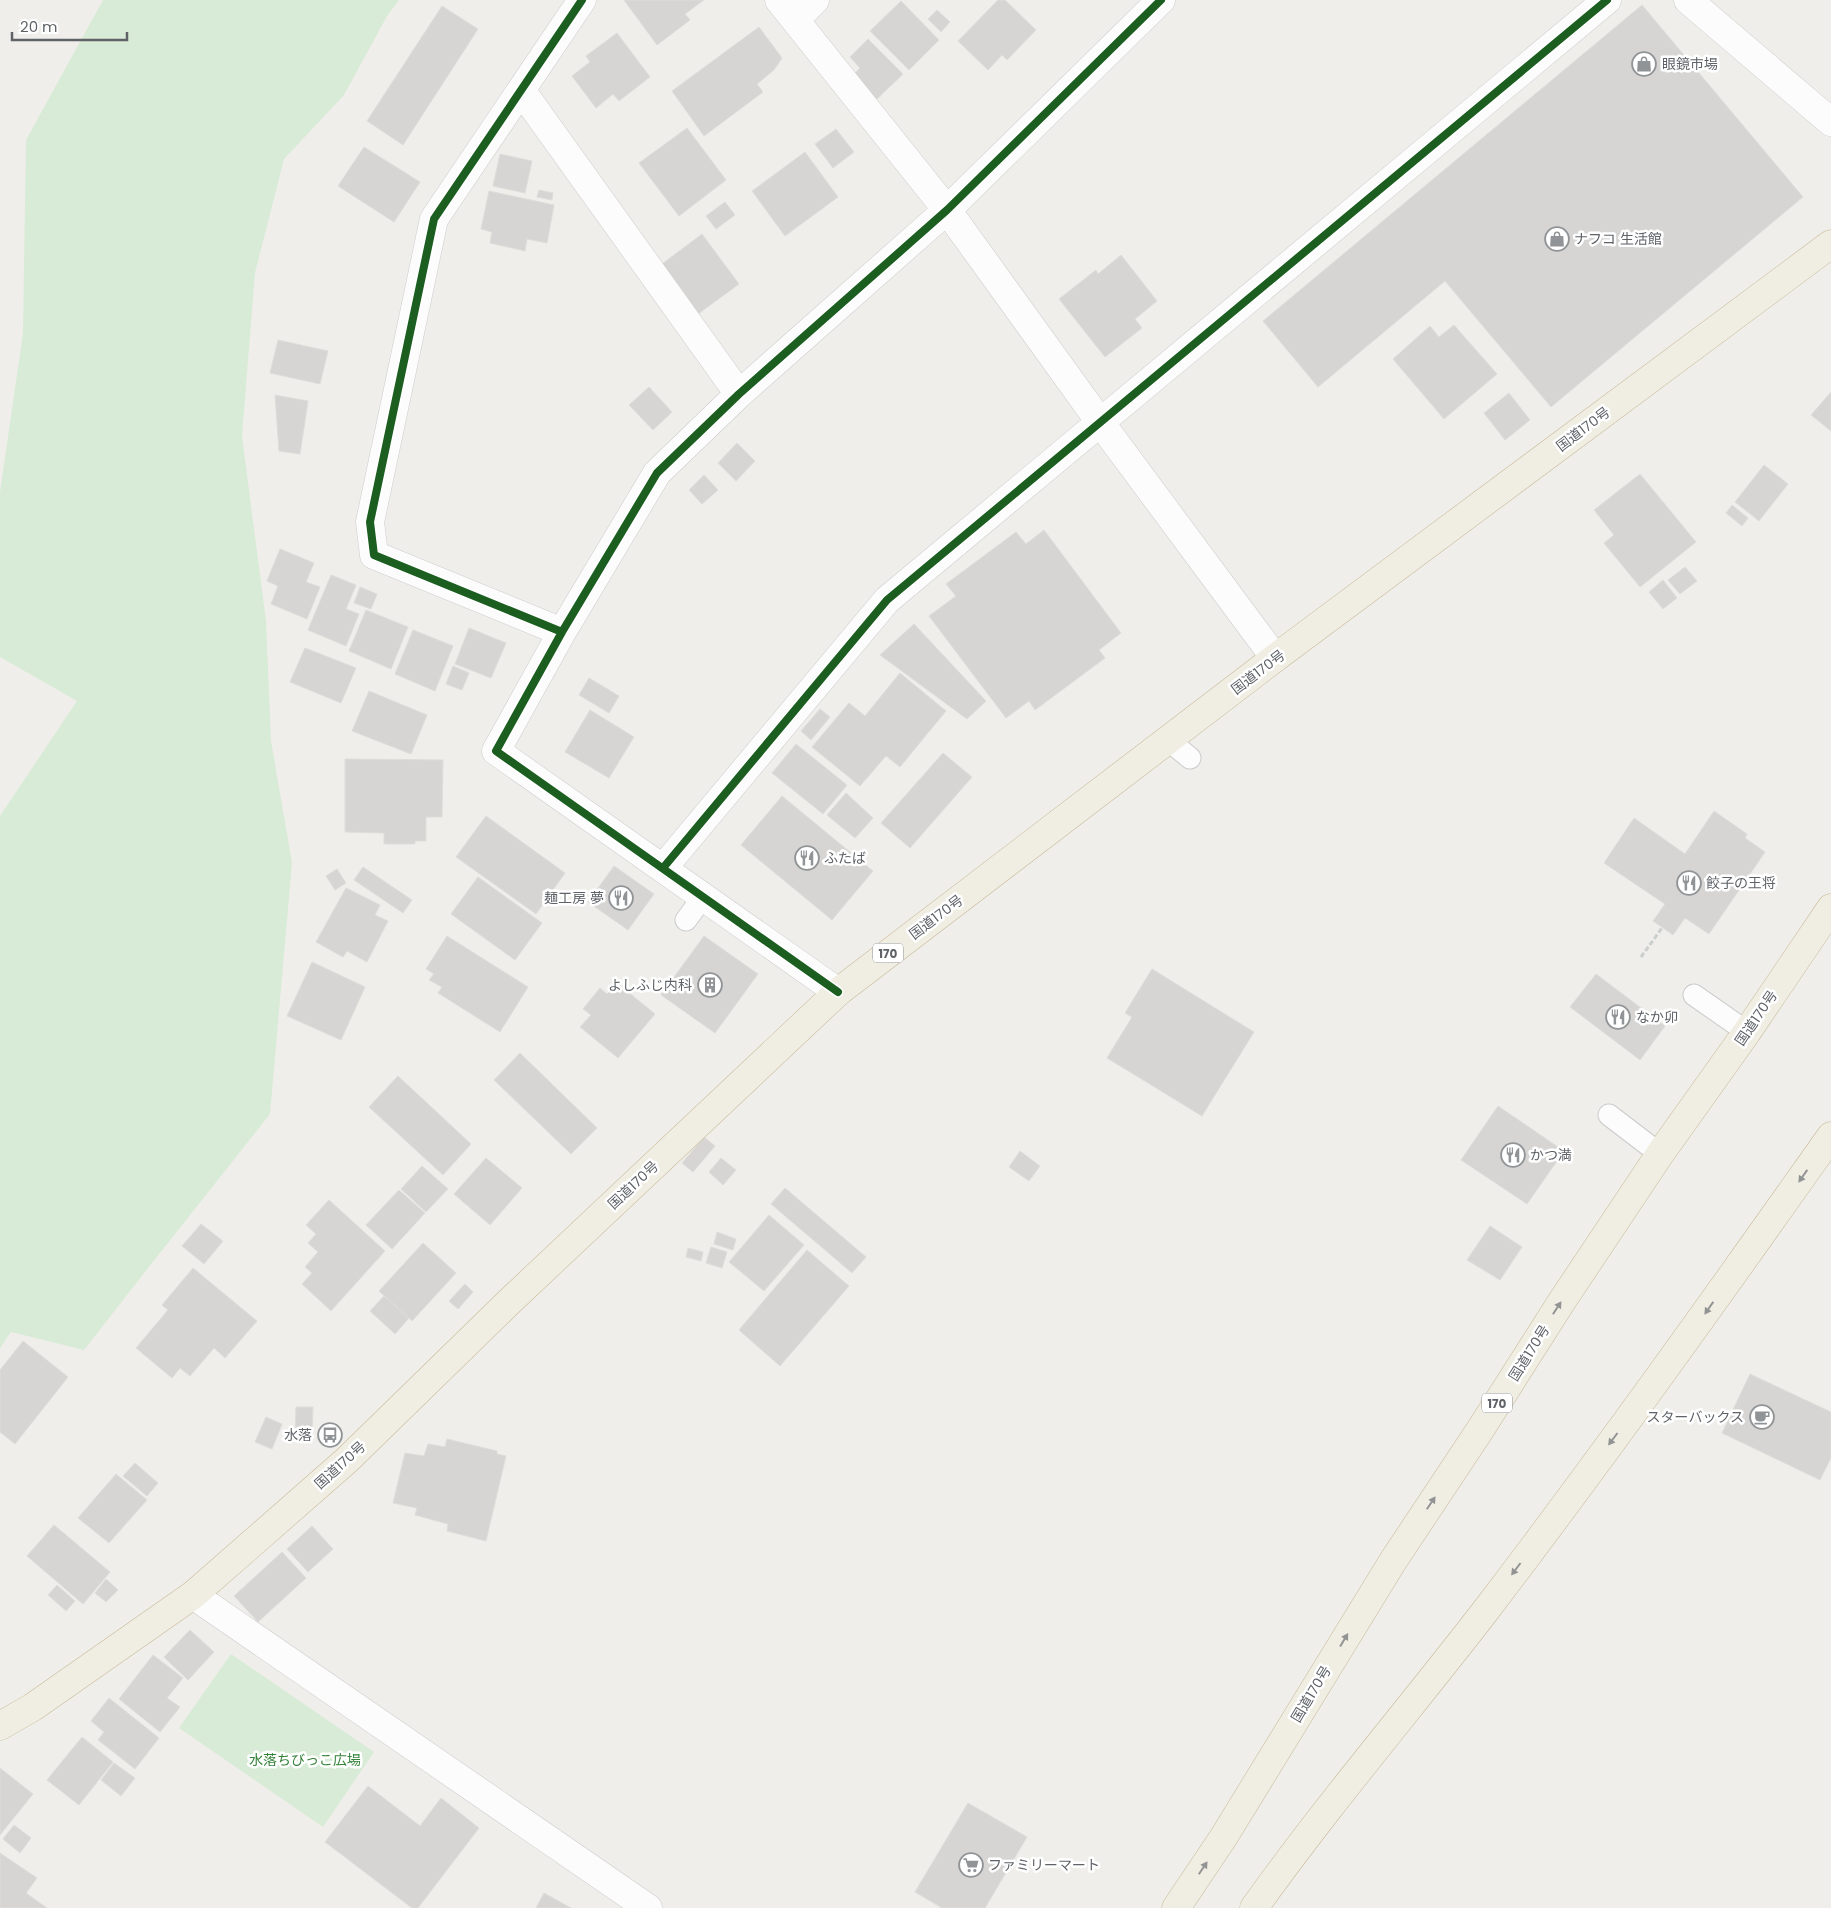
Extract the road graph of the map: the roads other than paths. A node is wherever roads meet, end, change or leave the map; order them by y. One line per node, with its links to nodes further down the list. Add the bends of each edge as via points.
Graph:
1 (582, 0): 7 (street)
2 (815, 0): 6 (street)
3 (1161, 0): 9 (street)
4 (1607, 0): 12 (street)
5 (1688, 0): 8 (street)
6 (787, 10): 9 (street)
7 (521, 90): 11 (street); 13 (street, via 434,219 370,522 374,556)
8 (1831, 122)
9 (947, 210): 11 (street); 12 (street)
10 (1831, 244): 14 (highway, 国道170号 / 170)
11 (740, 394): 13 (street, via 657,473)
12 (1100, 422): 14 (street); 17 (street, via 887,600)
13 (562, 632): 17 (street, via 496,751)
14 (1276, 658): 15 (highway, 国道170号 / 170)
15 (1168, 740): 16 (lane); 21 (highway, 国道170号 / 170)
16 (1190, 758)
17 (663, 868): 18 (street)
18 (703, 896): 20 (lane); 21 (street)
19 (1831, 908): 23 (highway, 国道170号 / 170)
20 (686, 920)
21 (838, 992): 27 (highway, 国道170号 / 170, via 510,1301 347,1460)
22 (1694, 995): 23 (lane)
23 (1747, 1032): 26 (highway, 国道170号 / 170)
24 (1610, 1115): 26 (lane)
25 (1831, 1136): 31 (highway, one-way to 31, via 1692,1332 1483,1614 1291,1855)
26 (1660, 1154): 30 (highway, 国道170号 / 170, one-way to 26, via 1224,1838 1393,1561)
27 (193, 1595): 28 (highway, 国道170号 / 170, via 33,1707); 29 (street)
28 (0, 1726)
29 (648, 1908)
30 (1176, 1908)
31 (1254, 1908)

